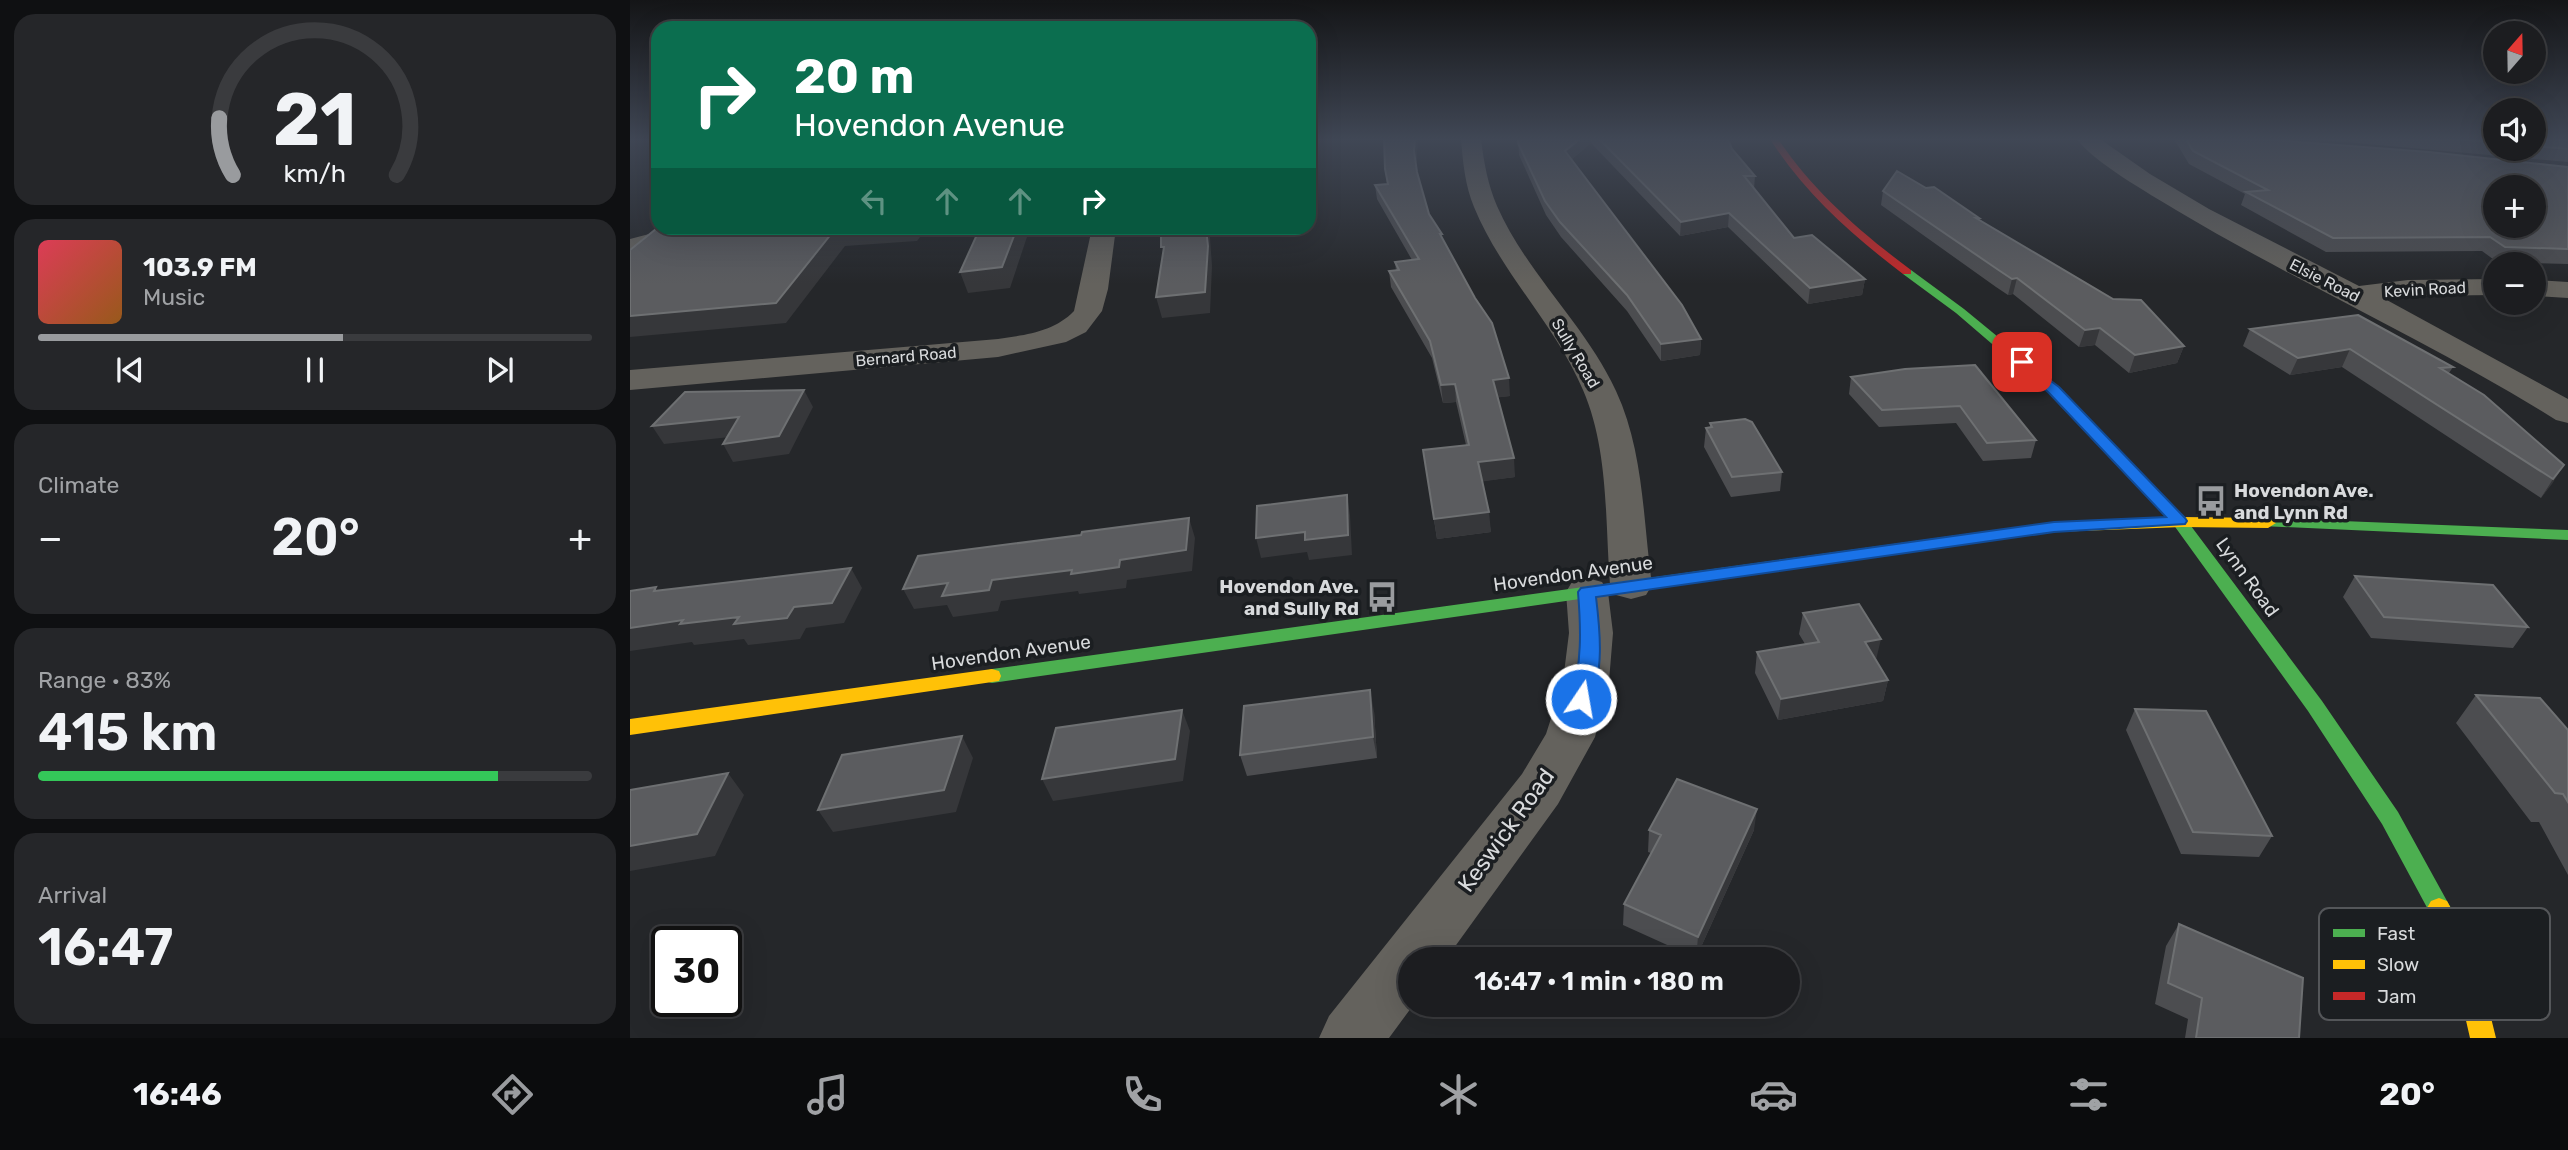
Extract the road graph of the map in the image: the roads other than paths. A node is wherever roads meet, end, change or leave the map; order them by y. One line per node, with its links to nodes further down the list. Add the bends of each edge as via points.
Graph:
1 (1478, 187): 15 (street, Sully Road, via 1489,215 1601,393 1613,432)
2 (1811, 187): 13 (street, Lynn Road, via 1847,223 2054,390)
3 (2155, 187): 10 (street, Elsie Road)
4 (673, 235): 6 (street)
5 (1103, 235): 11 (street, Bernard Road, via 1084,318 1066,331 1036,341)
6 (630, 247)
7 (2483, 287): 10 (street, Kevin Road, via 2408,288)
8 (2546, 289): 9 (street)
9 (2568, 290)
10 (2356, 295): 12 (street, Elsie Road)
11 (630, 380)
12 (2568, 413)
13 (2179, 521): 14 (street, Hovendon Avenue); 15 (street, Hovendon Avenue, via 2054,527); 17 (street, Lynn Road, via 2307,695 2390,818)
14 (2568, 535)
15 (1609, 589): 16 (street, Hovendon Avenue); 19 (street, Keswick Road, via 1591,633 1586,681 1570,737 1540,789)
16 (630, 727)
17 (2439, 908)
18 (2479, 1020): 20 (street, Lynn Road)
19 (1350, 1038)
20 (2483, 1038)

